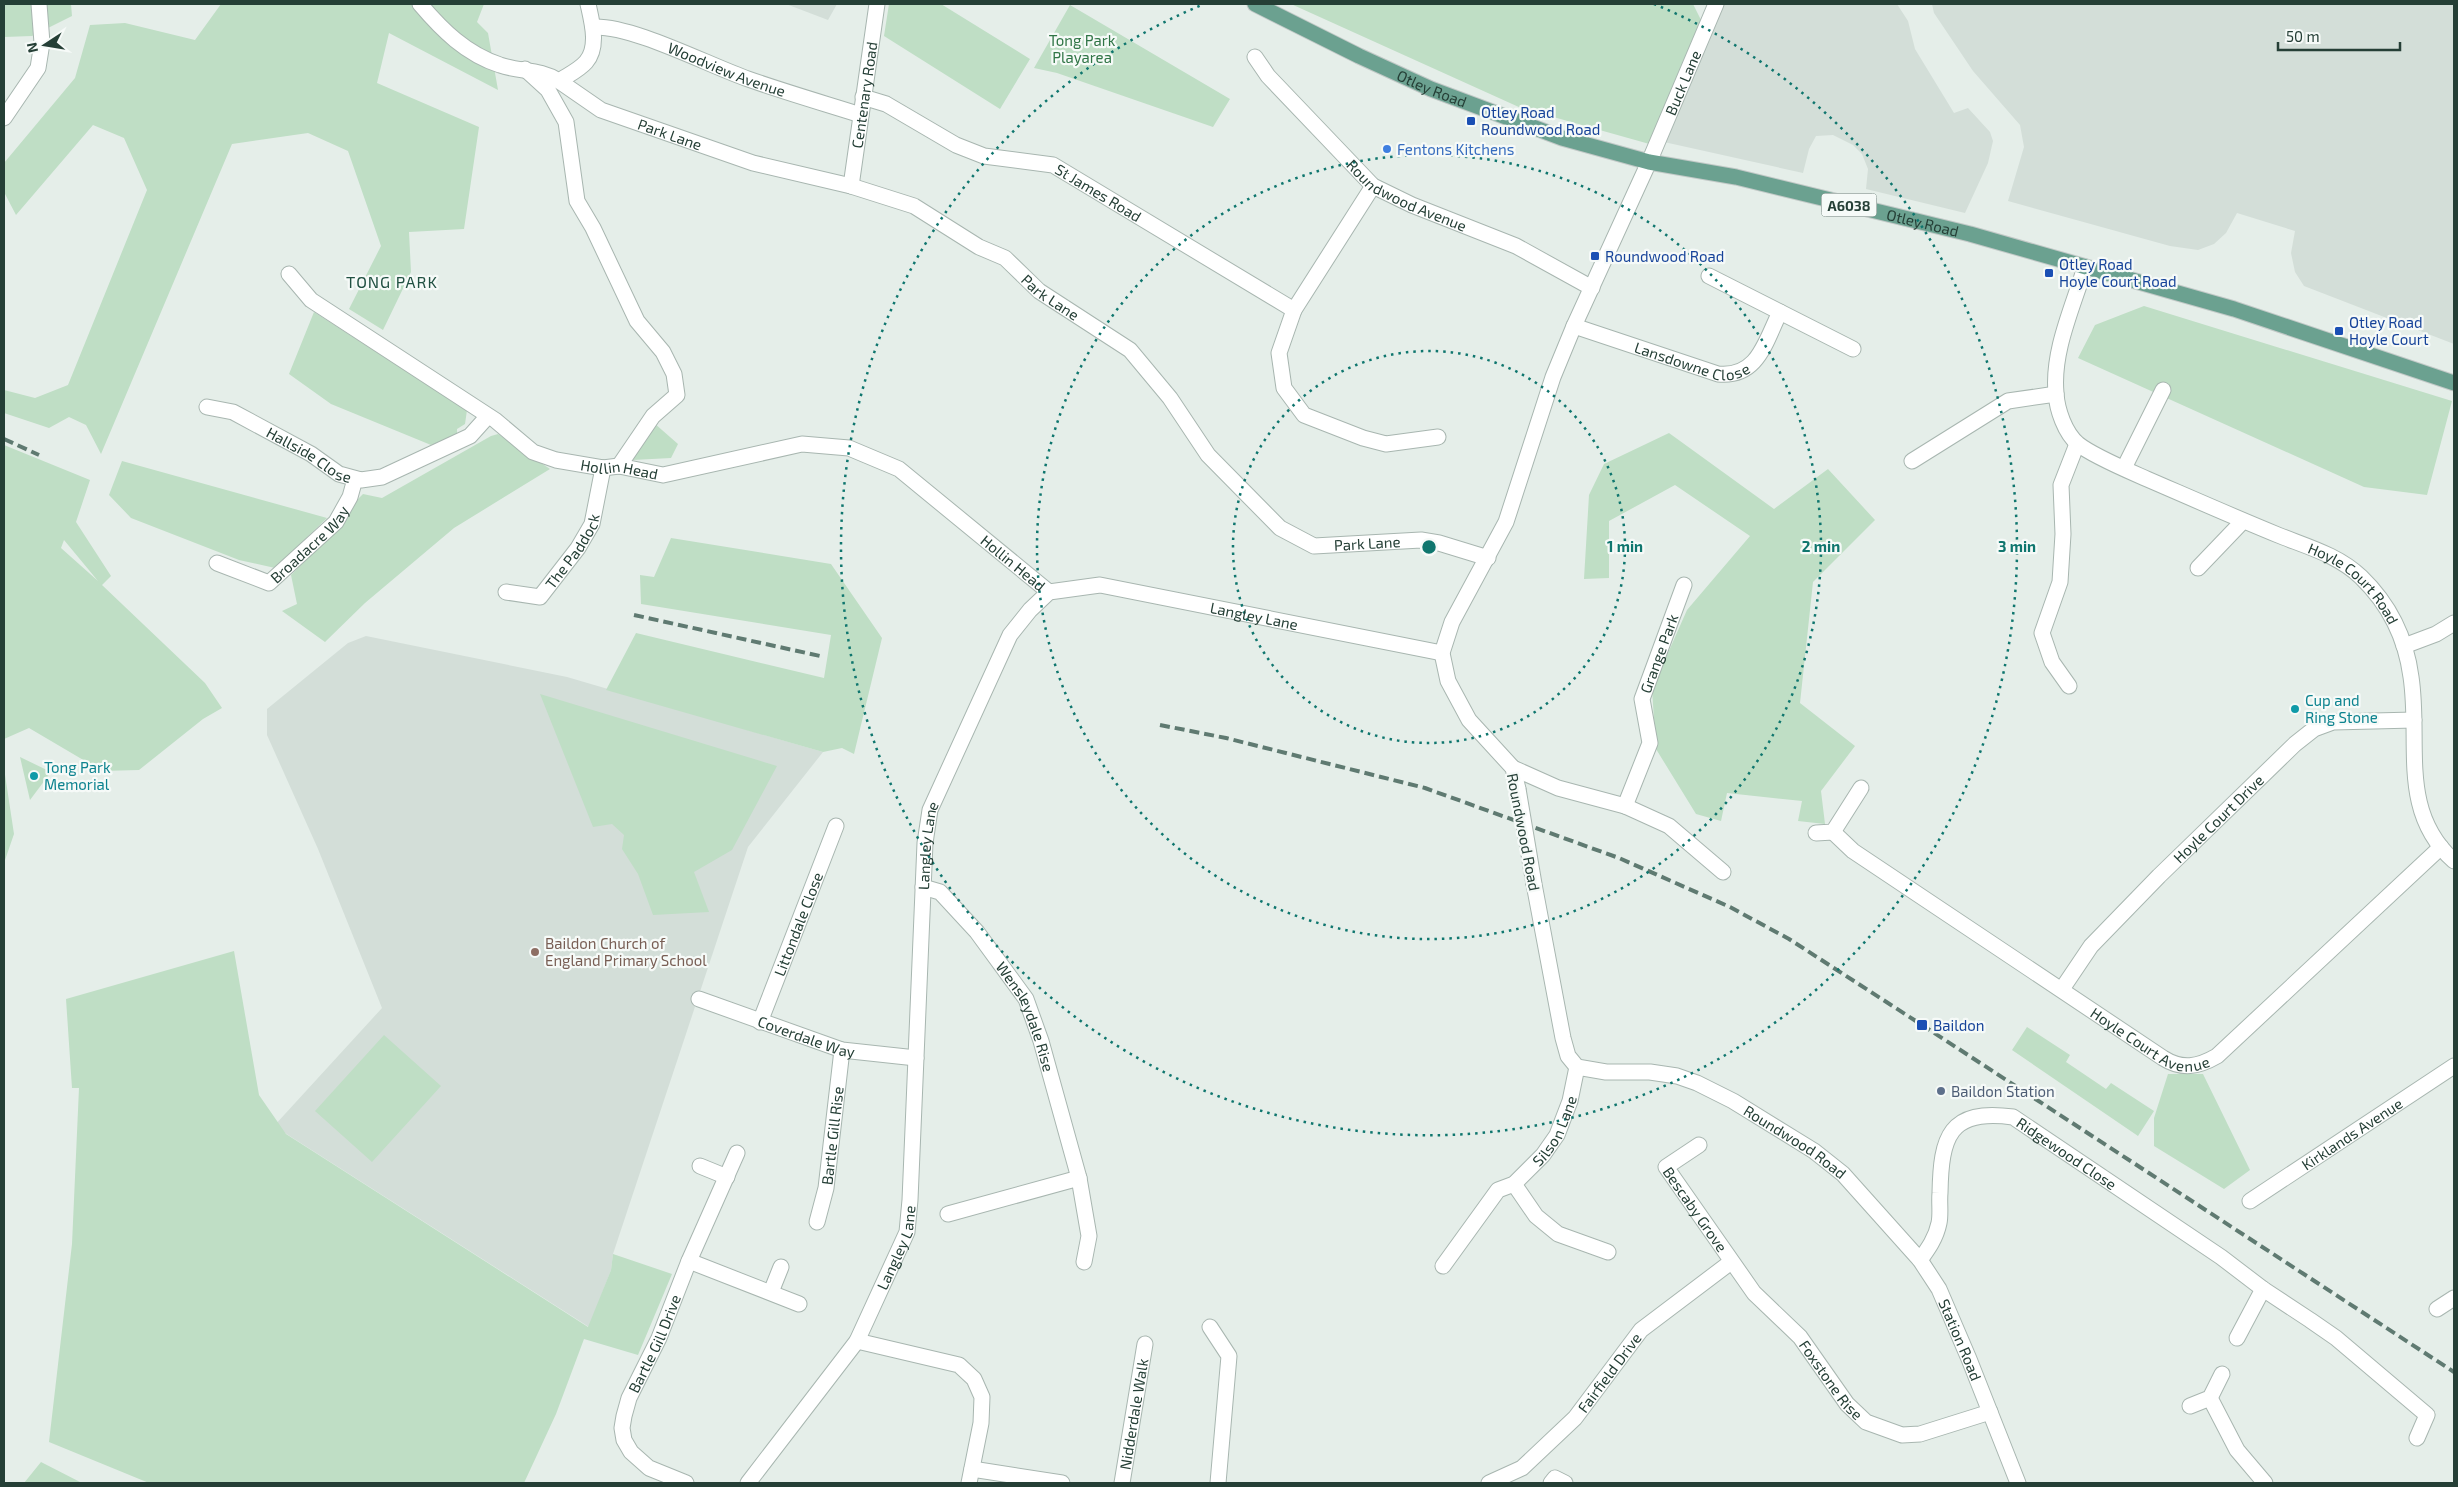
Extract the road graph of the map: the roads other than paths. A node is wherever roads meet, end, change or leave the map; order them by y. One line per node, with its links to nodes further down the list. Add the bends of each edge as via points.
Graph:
1 (39, 4): 13 (street, via 42,43 38,68)
2 (420, 4): 9 (street, Park Lane, via 462,46 500,65)
3 (588, 4): 7 (street)
4 (877, 4): 11 (street, Centenary Road)
5 (1255, 4): 14 (main road, Otley Road / A6038, via 1359,56 1476,107 1562,138)
6 (1716, 4): 14 (street, Buck Lane)
7 (593, 27): 10 (street, via 592,52 585,63); 12 (street, Woodview Avenue, via 606,26 644,38 748,79)
8 (1254, 57): 16 (street, Roundwood Avenue)
9 (525, 69): 10 (street, Park Lane); 33 (street, via 548,90 566,122 577,201 637,321 663,352 674,374 677,395 654,416)
10 (560, 81): 15 (street, Park Lane, via 601,110 753,163)
11 (863, 97): 12 (street, Centenary Road); 21 (street, St James Road, via 886,104 956,146 984,156 1053,165)
12 (860, 115): 15 (street, Centenary Road)
13 (4, 118)
14 (1649, 162): 17 (main road, Otley Road / A6038, via 1783,188 1970,234); 20 (street)
15 (851, 186): 38 (street, Park Lane, via 914,206 979,247 1005,258 1039,291 1130,350 1170,398 1208,455 1280,528 1314,546 1421,540)
16 (1373, 186): 20 (street, Roundwood Avenue, via 1516,246); 21 (street)
17 (2085, 267): 25 (main road, Otley Road / A6038, via 2234,309); 27 (street, Hoyle Court Road, via 2060,349)
18 (289, 274): 29 (street, Hollin Head, via 311,300)
19 (1710, 276): 22 (street)
20 (1592, 288): 23 (street)
21 (1294, 310): 30 (street, via 1279,353 1284,388 1304,415 1386,444)
22 (1780, 312): 23 (street, Lansdowne Close, via 1755,362 1744,372 1732,375 1718,374); 24 (street)
23 (1574, 326): 38 (street, via 1553,377 1506,522)
24 (1853, 349)
25 (2454, 384)
26 (2163, 390): 35 (street)
27 (2056, 394): 31 (street, Hoyle Court Road, via 2061,418); 32 (street, via 2008,402)
28 (207, 407): 36 (street, Hallside Close, via 233,412 311,454 339,474)
29 (488, 416): 34 (street, Hollin Head, via 533,452 556,460); 36 (street, Hallside Close, via 470,436 382,477)
30 (1438, 437)
31 (2078, 444): 35 (street, Hoyle Court Road); 47 (street, via 2061,485 2063,534 2060,582 2042,633 2052,662)
32 (1912, 461)
33 (619, 466): 34 (street, Hollin Head); 43 (street, Hollin Head, via 663,475 802,444 849,448 900,469)
34 (603, 468): 42 (street, The Paddock, via 592,524 540,597)
35 (2124, 468): 37 (street, Hoyle Court Road)
36 (355, 479): 39 (street, Broadacre Way, via 350,497 336,522 269,583)
37 (2243, 521): 40 (street); 45 (street, Hoyle Court Road, via 2336,558 2360,576 2379,596)
38 (1488, 558): 46 (street, via 1452,622)
39 (218, 563)
40 (2198, 568)
41 (1684, 585): 51 (street, Grange Park, via 1642,699 1650,743)
42 (506, 592)
43 (1049, 592): 46 (street, Langley Lane, via 1100,585); 58 (street, Langley Lane, via 1010,635 930,810)
44 (2454, 623): 45 (street)
45 (2404, 646): 48 (street, Hoyle Court Road, via 2411,677)
46 (1442, 652): 49 (street, Roundwood Road, via 1448,681 1469,720)
47 (2069, 686)
48 (2414, 720): 55 (street, Hoyle Court Road, via 2414,777 2420,811); 59 (street, Hoyle Court Drive, via 2333,722 2314,729 2179,856 2091,946)
49 (1513, 768): 51 (street, via 1558,788); 65 (street, Roundwood Road, bridge, via 1563,1038 1568,1056)
50 (1861, 788): 53 (street)
51 (1625, 806): 57 (street, via 1669,826)
52 (836, 826): 61 (street, Littondale Close)
53 (1832, 832): 54 (street); 59 (street, Hoyle Court Avenue, via 1853,852)
54 (1816, 833)
55 (2441, 847): 56 (street, Hoyle Court Road); 59 (street, Hoyle Court Avenue, via 2217,1056 2200,1065 2171,1063)
56 (2454, 861)
57 (1723, 872)
58 (923, 887): 63 (street, Langley Lane); 70 (street, Wensleydale Rise, via 940,892 977,932 1026,999)
59 (2062, 989)
60 (699, 999): 61 (street, Coverdale Way)
61 (760, 1022): 62 (street, Coverdale Way)
62 (842, 1050): 63 (street, Coverdale Way); 75 (street, Bartle Gill Rise, via 826,1188)
63 (916, 1058): 90 (street, Langley Lane, via 907,1232)
64 (2454, 1066): 72 (street, Kirklands Avenue)
65 (1576, 1067): 71 (street, Silson Lane, via 1570,1101 1557,1135 1543,1155); 73 (street, Roundwood Road, via 1677,1076 1706,1088 1814,1151 1843,1174)
66 (1699, 1144): 80 (street, Bescaby Grove, via 1666,1167)
67 (737, 1153): 69 (street, Bartle Gill Drive)
68 (700, 1166): 69 (street)
69 (727, 1177): 77 (street, Bartle Gill Drive)
70 (1079, 1178): 74 (street); 79 (street, Wensleydale Rise, via 1089,1236)
71 (1514, 1184): 76 (street, via 1536,1216 1558,1234); 81 (street, Silson Lane, via 1498,1190)
72 (2250, 1200)
73 (1876, 1211): 78 (street, Station Road)
74 (948, 1214)
75 (817, 1222)
76 (1608, 1252)
77 (689, 1260): 84 (street); 98 (street, Bartle Gill Drive, via 659,1338 629,1398 622,1428 624,1440 639,1461)
78 (1920, 1260): 83 (street, Ridgewood Close, via 1939,1223 1940,1164 1946,1142 1960,1123 1974,1116 1990,1114 2012,1117 2030,1127); 95 (street, Station Road, via 1953,1321)
79 (1084, 1262)
80 (1731, 1262): 95 (street, Foxstone Rise, via 1754,1293 1800,1336 1847,1404 1866,1422 1902,1435 1920,1434); 103 (street, Fairfield Drive, via 1640,1330 1574,1418 1522,1468)
81 (1444, 1266)
82 (781, 1267): 84 (street)
83 (2263, 1289): 89 (street); 96 (street, Ridgewood Close, via 2336,1338 2427,1414)
84 (771, 1292): 86 (street)
85 (2454, 1298): 87 (street)
86 (799, 1304)
87 (2437, 1309)
88 (1210, 1327): 102 (street, via 1229,1356)
89 (2237, 1338)
90 (857, 1341): 97 (street, via 959,1365 974,1379 982,1397); 99 (street, Langley Lane)
91 (1145, 1344): 101 (street, Nidderdale Walk)
92 (2222, 1374): 93 (street)
93 (2210, 1398): 94 (street); 107 (street, via 2237,1450)
94 (2190, 1406)
95 (1990, 1412): 106 (street, Station Road)
96 (2416, 1438)
97 (971, 1476): 100 (street)
98 (686, 1483)
99 (748, 1483)
100 (1062, 1483)
101 (1122, 1483)
102 (1218, 1483)
103 (1489, 1483)
104 (1551, 1483): 105 (street, via 1555,1478)
105 (1565, 1483)
106 (2018, 1483)
107 (2265, 1483)

